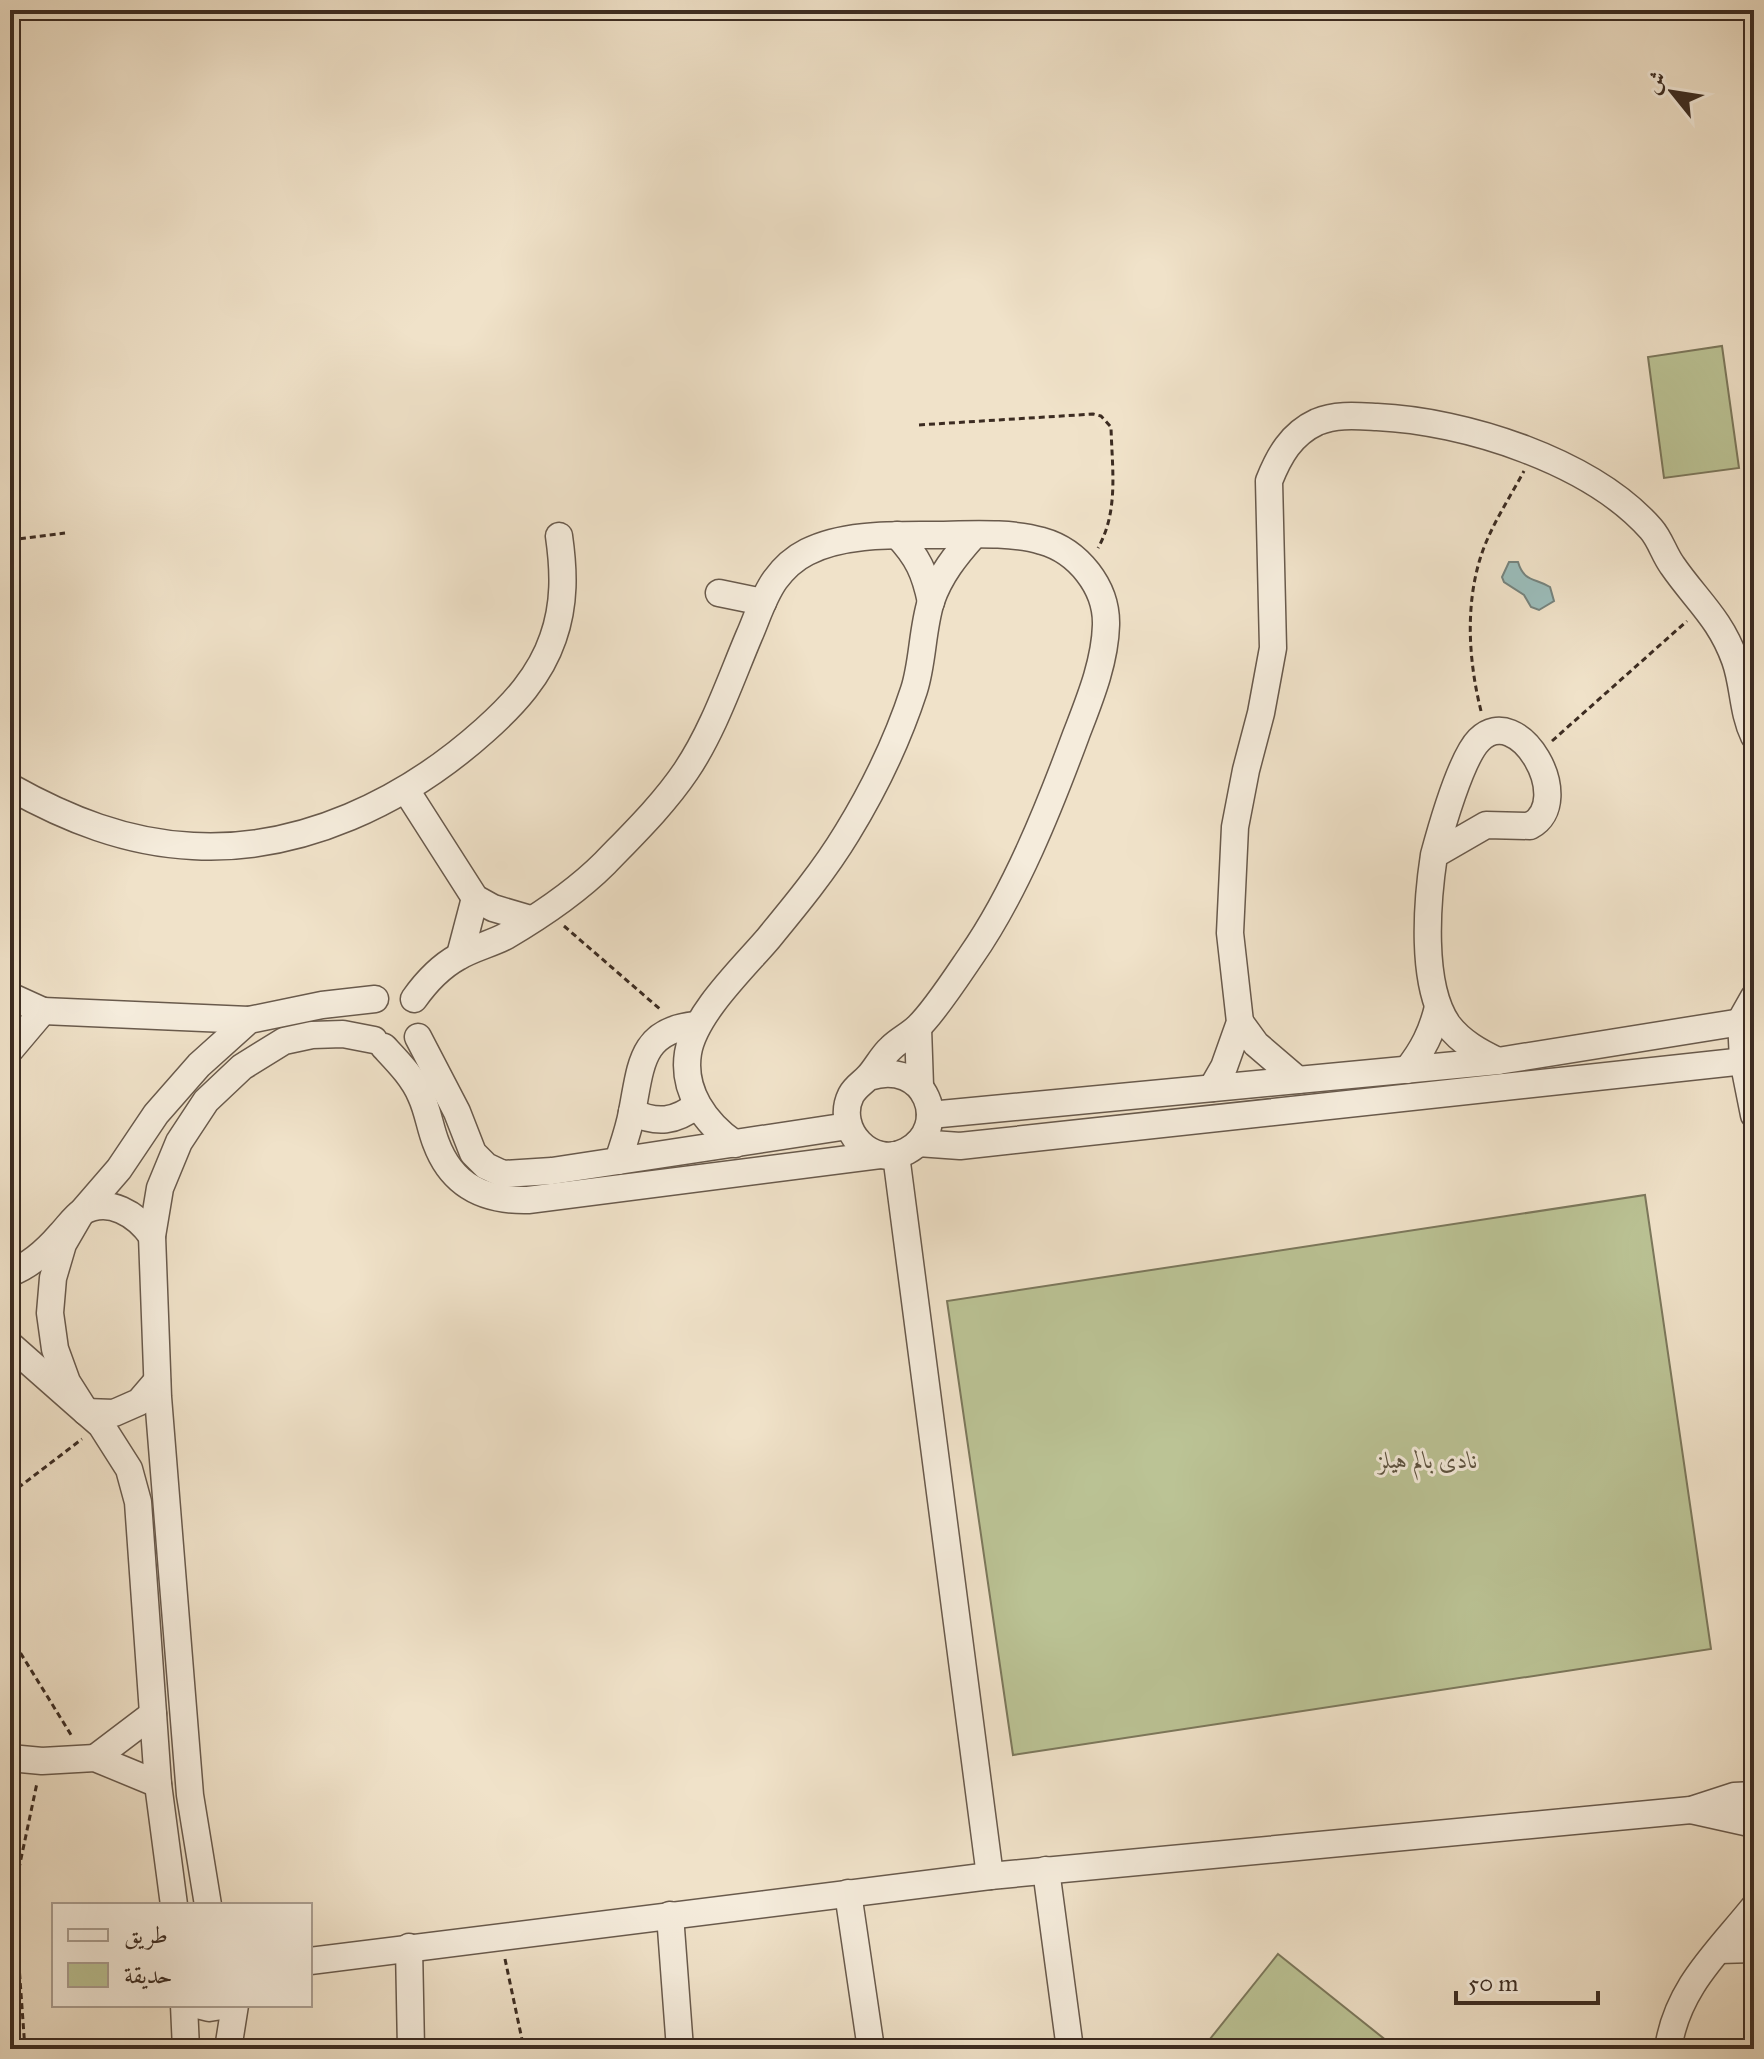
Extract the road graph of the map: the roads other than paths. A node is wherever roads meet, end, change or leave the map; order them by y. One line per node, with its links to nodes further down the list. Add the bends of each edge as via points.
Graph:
1 (897, 535): 2 (street); 5 (street, via 826,544 806,553 780,574); 6 (street, via 915,554)
2 (974, 535): 6 (street, via 943,574); 25 (street, via 1041,540 1066,552 1087,570 1101,595 1106,622 1090,698 1052,798 973,953)
3 (559, 536): 9 (street, via 561,606 538,671 503,714 451,760)
4 (719, 593): 5 (street)
5 (763, 602): 14 (street, via 687,769 597,871)
6 (931, 602): 24 (street, via 914,689 885,763 847,833 802,898)
7 (1754, 736): 23 (street, via 1726,636 1669,561 1654,532 1603,486 1518,446 1461,428 1403,418 1343,416 1317,422 1278,456 1269,481 1273,648 1235,827 1230,933)
8 (10, 787): 9 (street, via 78,821 154,842 193,846 259,843 311,831)
9 (406, 790): 13 (street)
10 (1454, 792): 11 (street); 11 (street, via 1477,742 1486,734 1508,731 1518,737 1535,756 1547,790 1545,814 1530,826); 12 (street)
11 (1486, 825): 12 (street)
12 (1434, 855): 19 (street, via 1427,905)
13 (475, 898): 14 (street, via 493,908); 15 (street)
14 (538, 914): 15 (street)
15 (460, 955): 18 (street)
16 (10, 996): 20 (street)
17 (375, 999): 18 (street, via 399,991); 22 (street); 27 (street, via 366,1020)
18 (414, 999): 26 (street, via 424,1021)
19 (1438, 1007): 30 (street, via 1462,1040); 31 (street, via 1422,1052)
20 (43, 1011): 22 (street); 28 (street)
21 (1750, 1012): 29 (street); 30 (street)
22 (249, 1020): 44 (street, via 173,1094)
23 (1240, 1022): 33 (street, via 1256,1044); 35 (street)
24 (688, 1026): 36 (street, via 689,1084); 37 (street, via 664,1033 651,1045)
25 (918, 1028): 32 (street, via 890,1049); 34 (street)
26 (418, 1037): 27 (street, via 403,1048); 43 (street, via 473,1153 486,1166 522,1175)
27 (379, 1044): 42 (street, via 420,1093 446,1163 479,1193 503,1201); 45 (street, via 343,1034 312,1035 284,1041 242,1067 206,1101 179,1142 160,1188)
28 (10, 1050)
29 (1749, 1060): 39 (street); 42 (street)
30 (1498, 1061): 31 (street)
31 (1407, 1070): 33 (street)
32 (869, 1077): 34 (street, via 896,1072); 40 (street, via 850,1098)
33 (1298, 1080): 35 (street)
34 (920, 1086): 38 (street)
35 (1212, 1088): 38 (street)
36 (697, 1105): 37 (street, via 666,1121); 41 (street)
37 (632, 1112): 43 (street)
38 (930, 1115): 42 (street, via 927,1130)
39 (1754, 1115)
40 (848, 1126): 41 (street); 42 (street, via 866,1149)
41 (735, 1144): 43 (street)
42 (898, 1151): 58 (street)
43 (618, 1161)
44 (81, 1213): 45 (street, via 113,1207 129,1213); 46 (street, via 53,1243); 49 (street, via 56,1266 50,1313 67,1382)
45 (152, 1236): 48 (street)
46 (10, 1273)
47 (10, 1345): 49 (street)
48 (157, 1381): 49 (street, via 139,1402); 61 (street, via 190,1795)
49 (94, 1418): 50 (street, via 129,1469 138,1502)
50 (153, 1714): 52 (street); 53 (street)
51 (10, 1758): 52 (street)
52 (91, 1758): 53 (street)
53 (158, 1784): 60 (street)
54 (1754, 1795): 55 (street)
55 (1691, 1810): 56 (street); 57 (street)
56 (1754, 1824)
57 (1046, 1870): 58 (street); 75 (street)
58 (990, 1876): 59 (street)
59 (848, 1893): 63 (street); 74 (street)
60 (174, 1903)
61 (208, 1903)
62 (1754, 1907): 66 (street)
63 (670, 1915): 64 (street); 73 (street)
64 (409, 1947): 67 (street); 72 (street)
65 (1754, 1949): 66 (street)
66 (1719, 1950): 76 (street, via 1681,2002)
67 (312, 1961)
68 (184, 2007): 70 (street)
69 (235, 2007): 71 (street)
70 (186, 2049)
71 (228, 2049)
72 (411, 2049)
73 (680, 2049)
74 (871, 2049)
75 (1070, 2049)
76 (1668, 2049)

